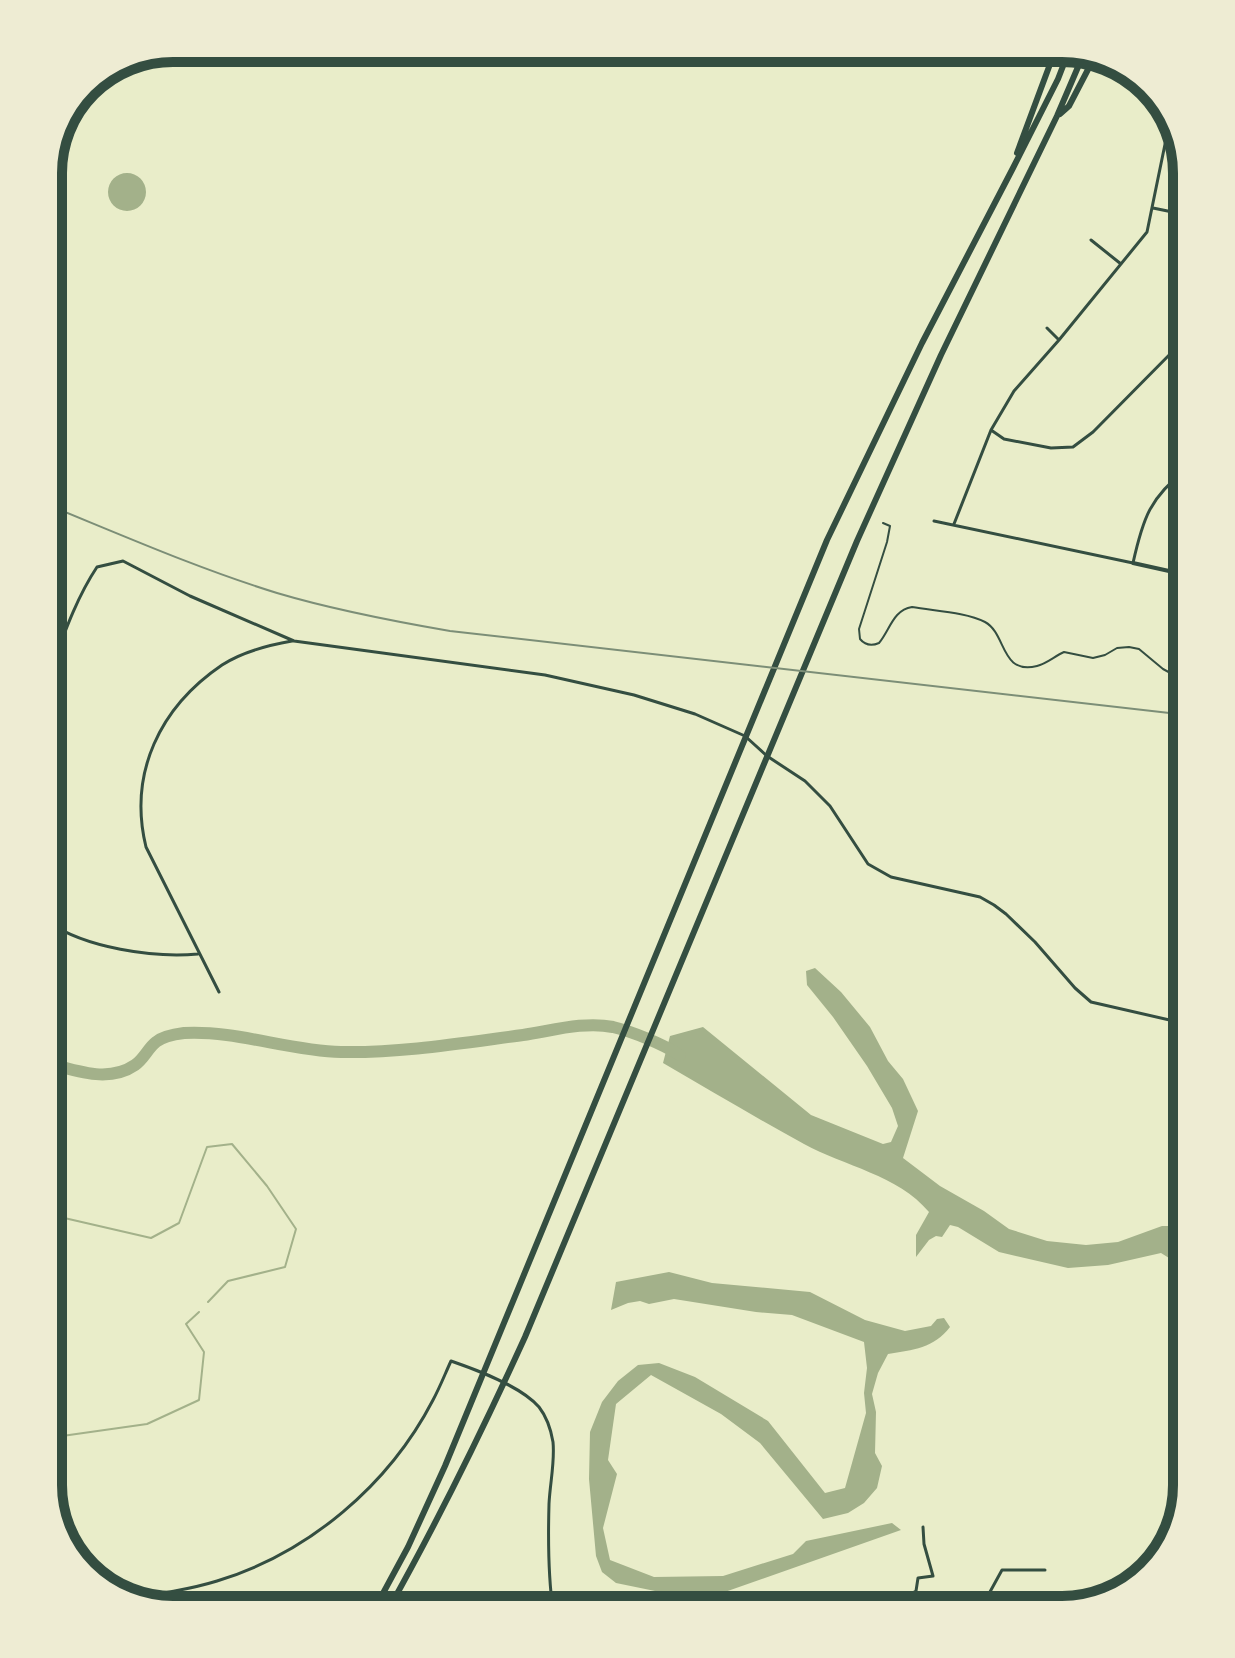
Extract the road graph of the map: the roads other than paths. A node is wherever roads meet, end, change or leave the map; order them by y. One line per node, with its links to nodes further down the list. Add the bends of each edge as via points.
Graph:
1 (1051, 62): 7 (highway)
2 (1065, 62): 7 (highway)
3 (1079, 64): 5 (highway)
4 (1090, 66): 5 (highway, via 1069,106)
5 (1057, 116): 24 (highway, via 916,408)
6 (1167, 137): 8 (street)
7 (1013, 168): 23 (highway, via 827,540)
8 (1153, 208): 9 (street); 11 (street, via 1147,232)
9 (1173, 212)
10 (1091, 240): 11 (street)
11 (1121, 264): 13 (street)
12 (1047, 328): 13 (street)
13 (1059, 340): 15 (street, via 1014,391)
14 (1173, 351): 15 (street, via 1073,447 1004,439)
15 (991, 430): 18 (street)
16 (1173, 480): 19 (street, via 1151,507)
17 (934, 521): 18 (street)
18 (954, 524): 19 (street)
19 (1133, 563): 20 (street)
20 (1173, 572)
21 (62, 639): 22 (street, via 97,567 123,561)
22 (294, 641): 23 (street, via 545,675 668,704); 26 (street, via 245,654 202,681 167,719 147,762 140,805 146,847)
23 (745, 736): 24 (street); 29 (highway)
24 (767, 756): 28 (street, via 821,795 878,872 980,897 1006,914 1091,1002); 30 (highway)
25 (62, 930): 26 (street, via 148,954)
26 (198, 954): 27 (street)
27 (219, 992)
28 (1173, 1021)
29 (482, 1373): 30 (street); 33 (street, via 451,1361 433,1401 393,1460 356,1500 294,1548 217,1582); 34 (highway, via 416,1530)
30 (504, 1384): 35 (highway); 36 (street, via 538,1407 553,1440)
31 (923, 1527): 37 (street, via 933,1576 918,1578 916,1591)
32 (1045, 1570): 38 (street, via 1002,1570)
33 (155, 1594)
34 (381, 1596)
35 (396, 1596)
36 (552, 1596)
37 (908, 1596)
38 (988, 1596)

